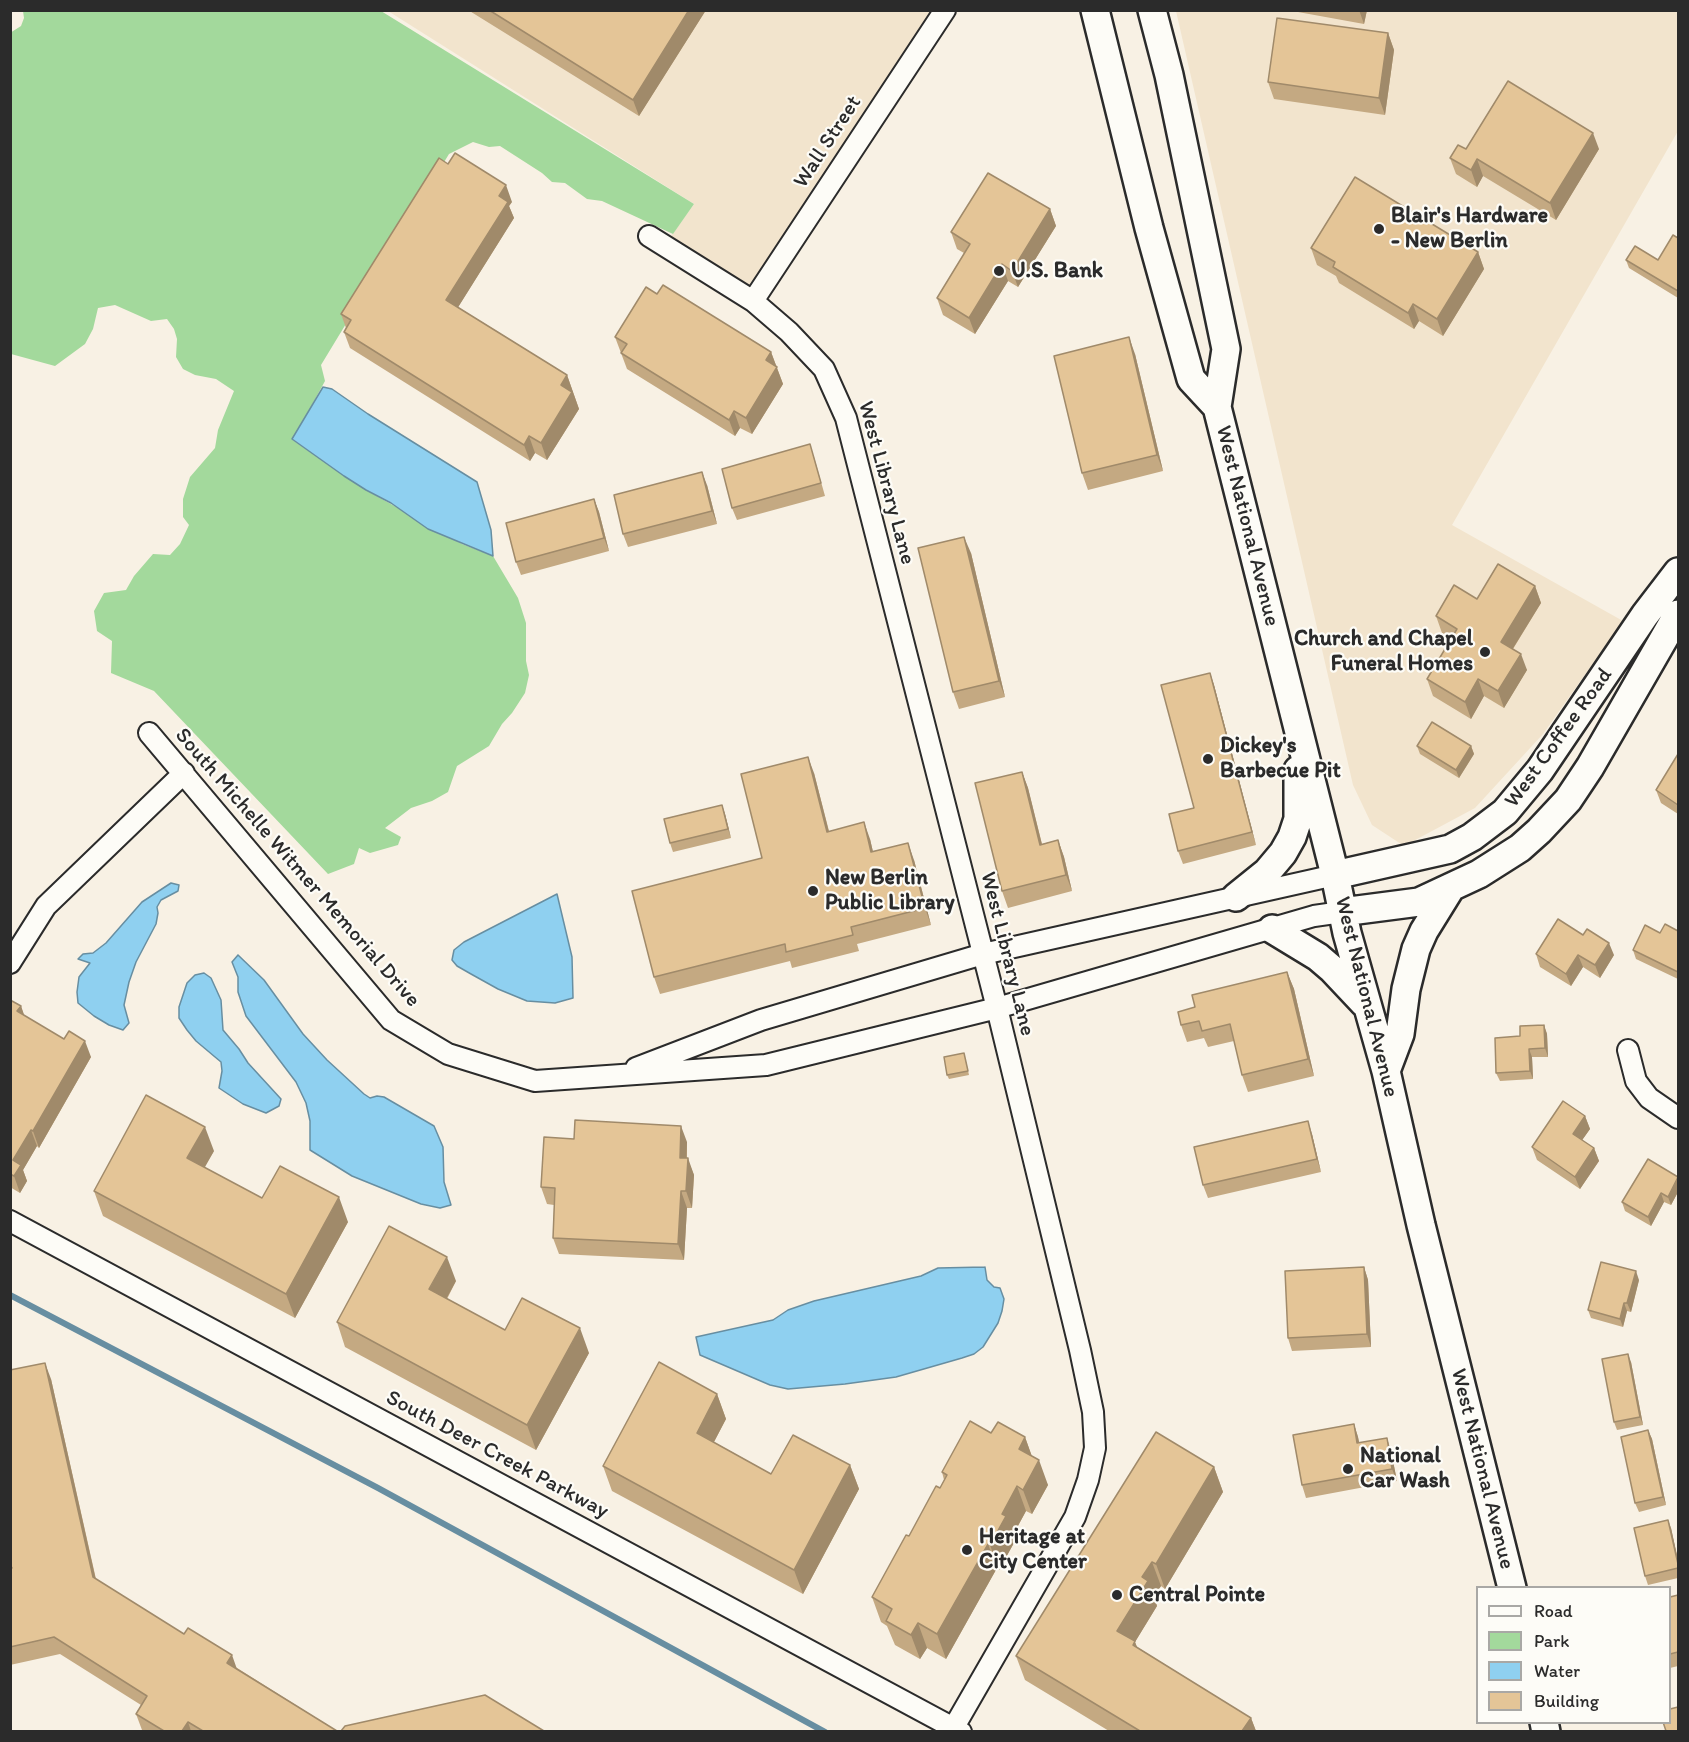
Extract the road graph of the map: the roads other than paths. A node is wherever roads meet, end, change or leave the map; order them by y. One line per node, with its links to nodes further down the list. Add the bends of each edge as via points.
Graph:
1 (945, 10): 7 (street, Wall Street)
2 (1095, 10): 8 (main road, West National Avenue, via 1191,379)
3 (1134, 10): 5 (main road, via 1148,51)
4 (1152, 10): 5 (main road, West National Avenue)
5 (1164, 55): 8 (main road, West National Avenue, via 1226,349)
6 (657, 241): 7 (street, West Library Lane)
7 (753, 301): 20 (street, West Library Lane, via 824,369 846,418)
8 (1217, 407): 12 (main road, West National Avenue)
9 (1678, 572): 10 (main road, West Coffee Road)
10 (1645, 615): 11 (street); 15 (main road, West Coffee Road, via 1540,770 1505,812 1450,849)
11 (1676, 626): 16 (main road, West Coffee Road, via 1568,800 1520,848)
12 (1295, 718): 15 (main road, West National Avenue); 17 (main road, via 1298,819 1278,859)
13 (149, 733): 14 (street, South Michelle Witmer Memorial Drive)
14 (184, 773): 21 (street, via 46,906); 26 (street, South Michelle Witmer Memorial Drive, via 391,1020 448,1054 535,1081)
15 (1335, 875): 17 (street, South Michelle Witmer Memorial Drive); 18 (main road, West National Avenue)
16 (1450, 889): 18 (main road, West Coffee Road, via 1419,902); 25 (main road, via 1416,949 1400,1034)
17 (1236, 897): 20 (street, South Michelle Witmer Memorial Drive)
18 (1342, 912): 19 (street, South Michelle Witmer Memorial Drive); 22 (main road, West National Avenue)
19 (1272, 929): 22 (main road, via 1318,957); 23 (street, South Michelle Witmer Memorial Drive)
20 (983, 954): 23 (street, West Library Lane); 26 (street, South Michelle Witmer Memorial Drive, via 760,1020)
21 (10, 963)
22 (1368, 1007): 25 (main road, West National Avenue)
23 (997, 1008): 26 (street, South Michelle Witmer Memorial Drive, via 766,1065); 30 (street, West Library Lane, via 1080,1350 1094,1417 1095,1448 1075,1517)
24 (1628, 1050): 27 (street, via 1636,1081 1649,1098)
25 (1386, 1071): 29 (main road, West National Avenue)
26 (617, 1076)
27 (1678, 1118)
28 (10, 1221): 30 (street, South Deer Creek Parkway)
29 (1512, 1586)
30 (957, 1729)

